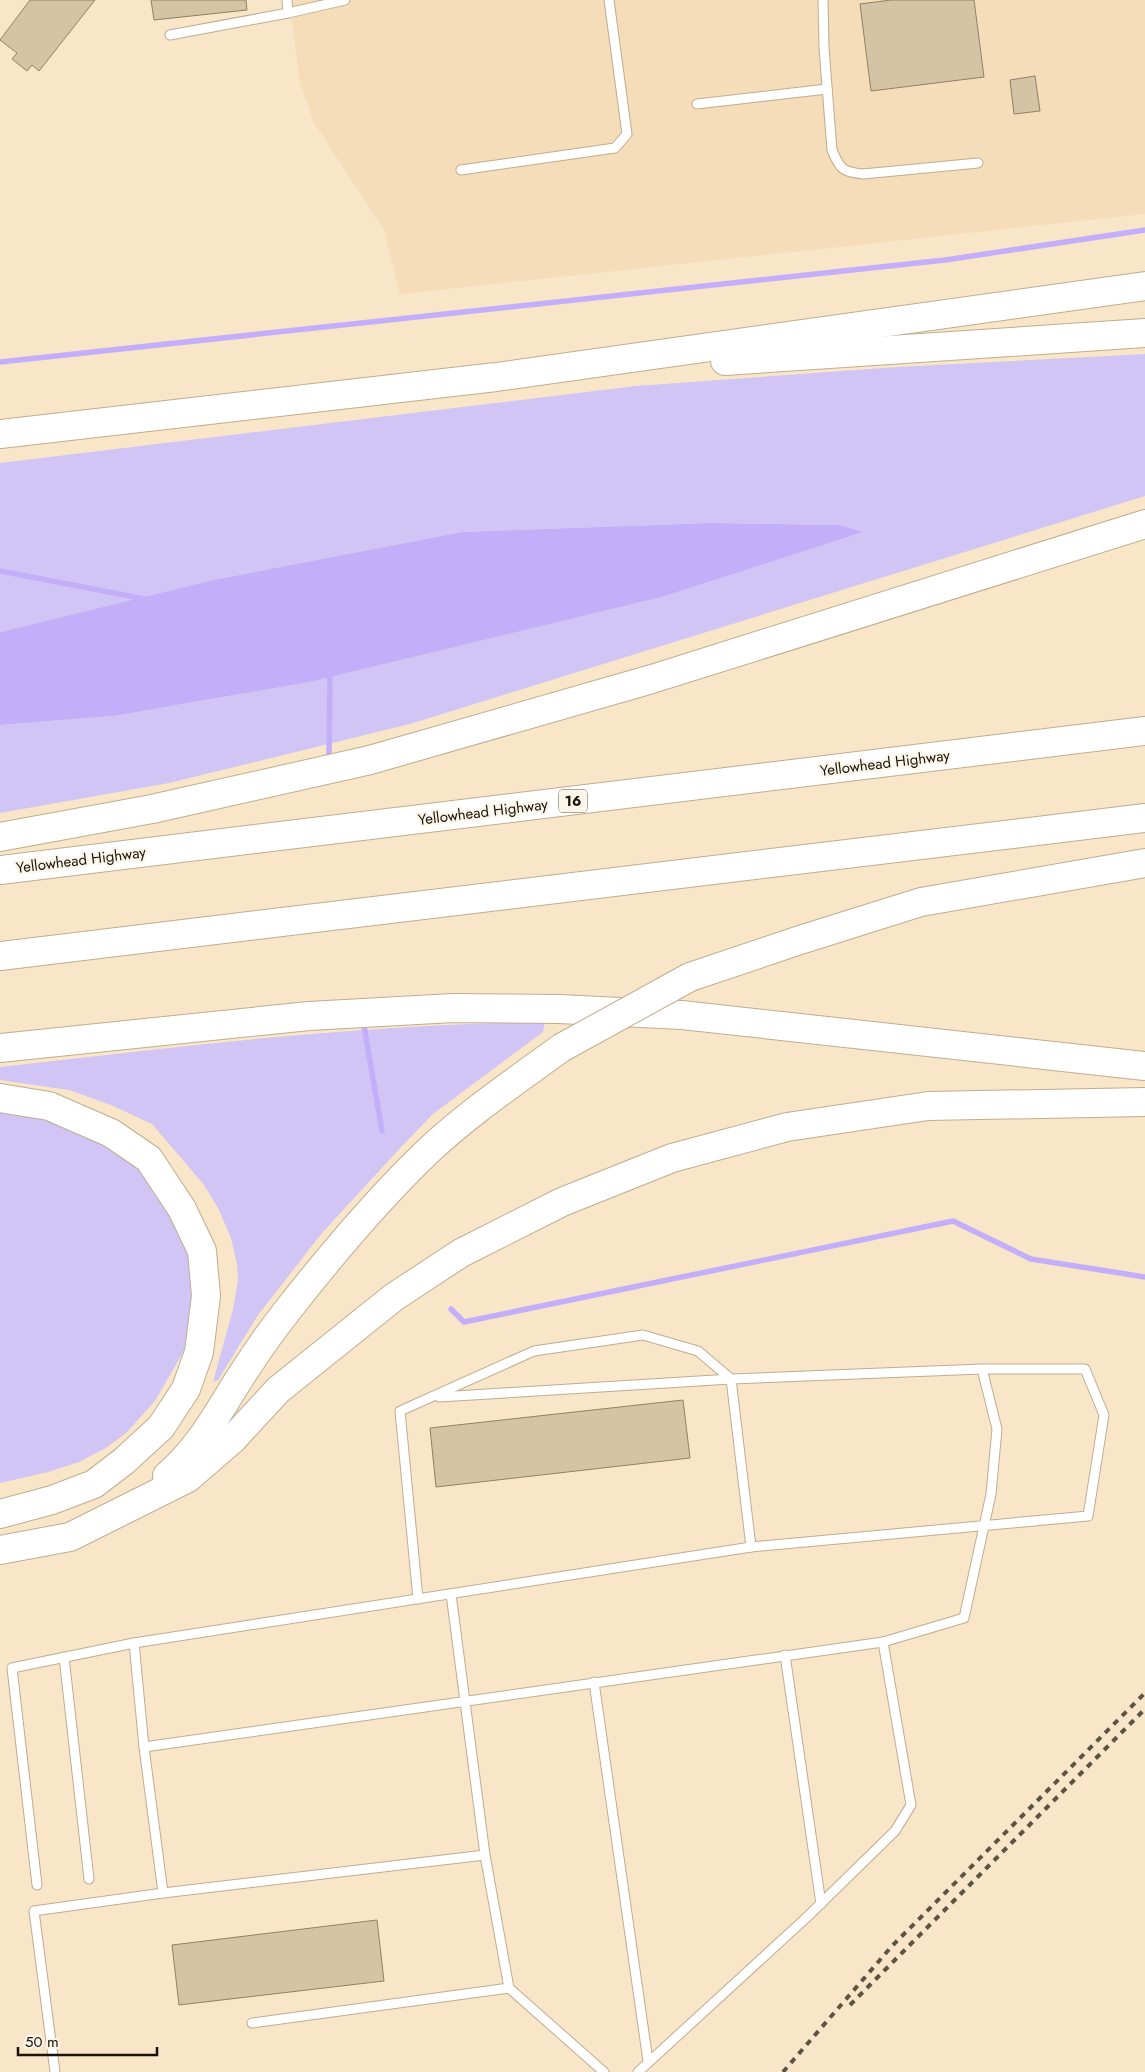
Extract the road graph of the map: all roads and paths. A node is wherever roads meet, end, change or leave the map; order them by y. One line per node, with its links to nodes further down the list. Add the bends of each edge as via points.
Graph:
1 (287, 0): 5 (lane)
2 (345, 0): 5 (lane)
3 (610, 0): 10 (lane, via 627,134 615,148)
4 (823, 0): 7 (lane)
5 (288, 13): 6 (lane)
6 (170, 35)
7 (826, 89): 8 (lane); 9 (lane, via 832,150 838,165 847,172 863,174)
8 (697, 104)
9 (978, 163)
10 (461, 170)
11 (1145, 286): 13 (highway)
12 (1145, 333): 13 (highway)
13 (496, 377): 14 (highway)
14 (0, 434)
15 (1145, 524): 18 (highway, via 652,679 370,760 152,809)
16 (1145, 731): 20 (highway, Yellowhead Highway / 16)
17 (1145, 818): 21 (highway)
18 (0, 837)
19 (1145, 863): 30 (highway, bridge, via 921,902 800,940 690,977 561,1048 428,1151 373,1208 286,1312 245,1370 216,1420 176,1468)
20 (0, 870)
21 (0, 956)
22 (0, 1048): 23 (highway, via 310,1016 453,1008 560,1009 682,1015)
23 (1145, 1066)
24 (0, 1098): 29 (highway, via 49,1106 111,1133 149,1159 182,1209 202,1251 206,1296 199,1352 186,1390 161,1427 94,1484)
25 (1145, 1102): 30 (highway, via 928,1106 787,1128 672,1158 562,1202 461,1253 394,1297 278,1390 232,1440 188,1478)
26 (982, 1369): 27 (lane); 31 (lane, via 997,1430 991,1494); 31 (lane, via 1085,1369 1104,1415 1088,1516)
27 (731, 1379): 28 (lane); 28 (lane, via 698,1351 643,1334 534,1351); 32 (lane)
28 (432, 1398): 35 (lane, via 400,1411)
29 (5, 1511)
30 (126, 1511): 33 (highway, via 70,1537)
31 (982, 1525): 32 (lane); 36 (lane, via 964,1618)
32 (751, 1547): 34 (lane)
33 (0, 1550)
34 (451, 1594): 35 (lane); 41 (lane)
35 (418, 1599): 37 (lane)
36 (882, 1642): 38 (lane); 47 (lane, via 911,1805 895,1831)
37 (134, 1643): 39 (lane); 42 (lane)
38 (785, 1655): 40 (lane); 47 (lane)
39 (64, 1658): 44 (lane); 45 (lane, via 12,1668)
40 (594, 1682): 41 (lane); 50 (lane)
41 (465, 1700): 42 (lane); 43 (lane)
42 (144, 1747): 46 (lane)
43 (486, 1855): 46 (lane); 48 (lane)
44 (89, 1879)
45 (37, 1885)
46 (163, 1893): 51 (lane, via 34,1911)
47 (820, 1904): 50 (lane)
48 (509, 1988): 49 (lane); 52 (lane)
49 (252, 2023)
50 (648, 2061): 53 (lane)
51 (55, 2072)
52 (604, 2072)
53 (638, 2072)

